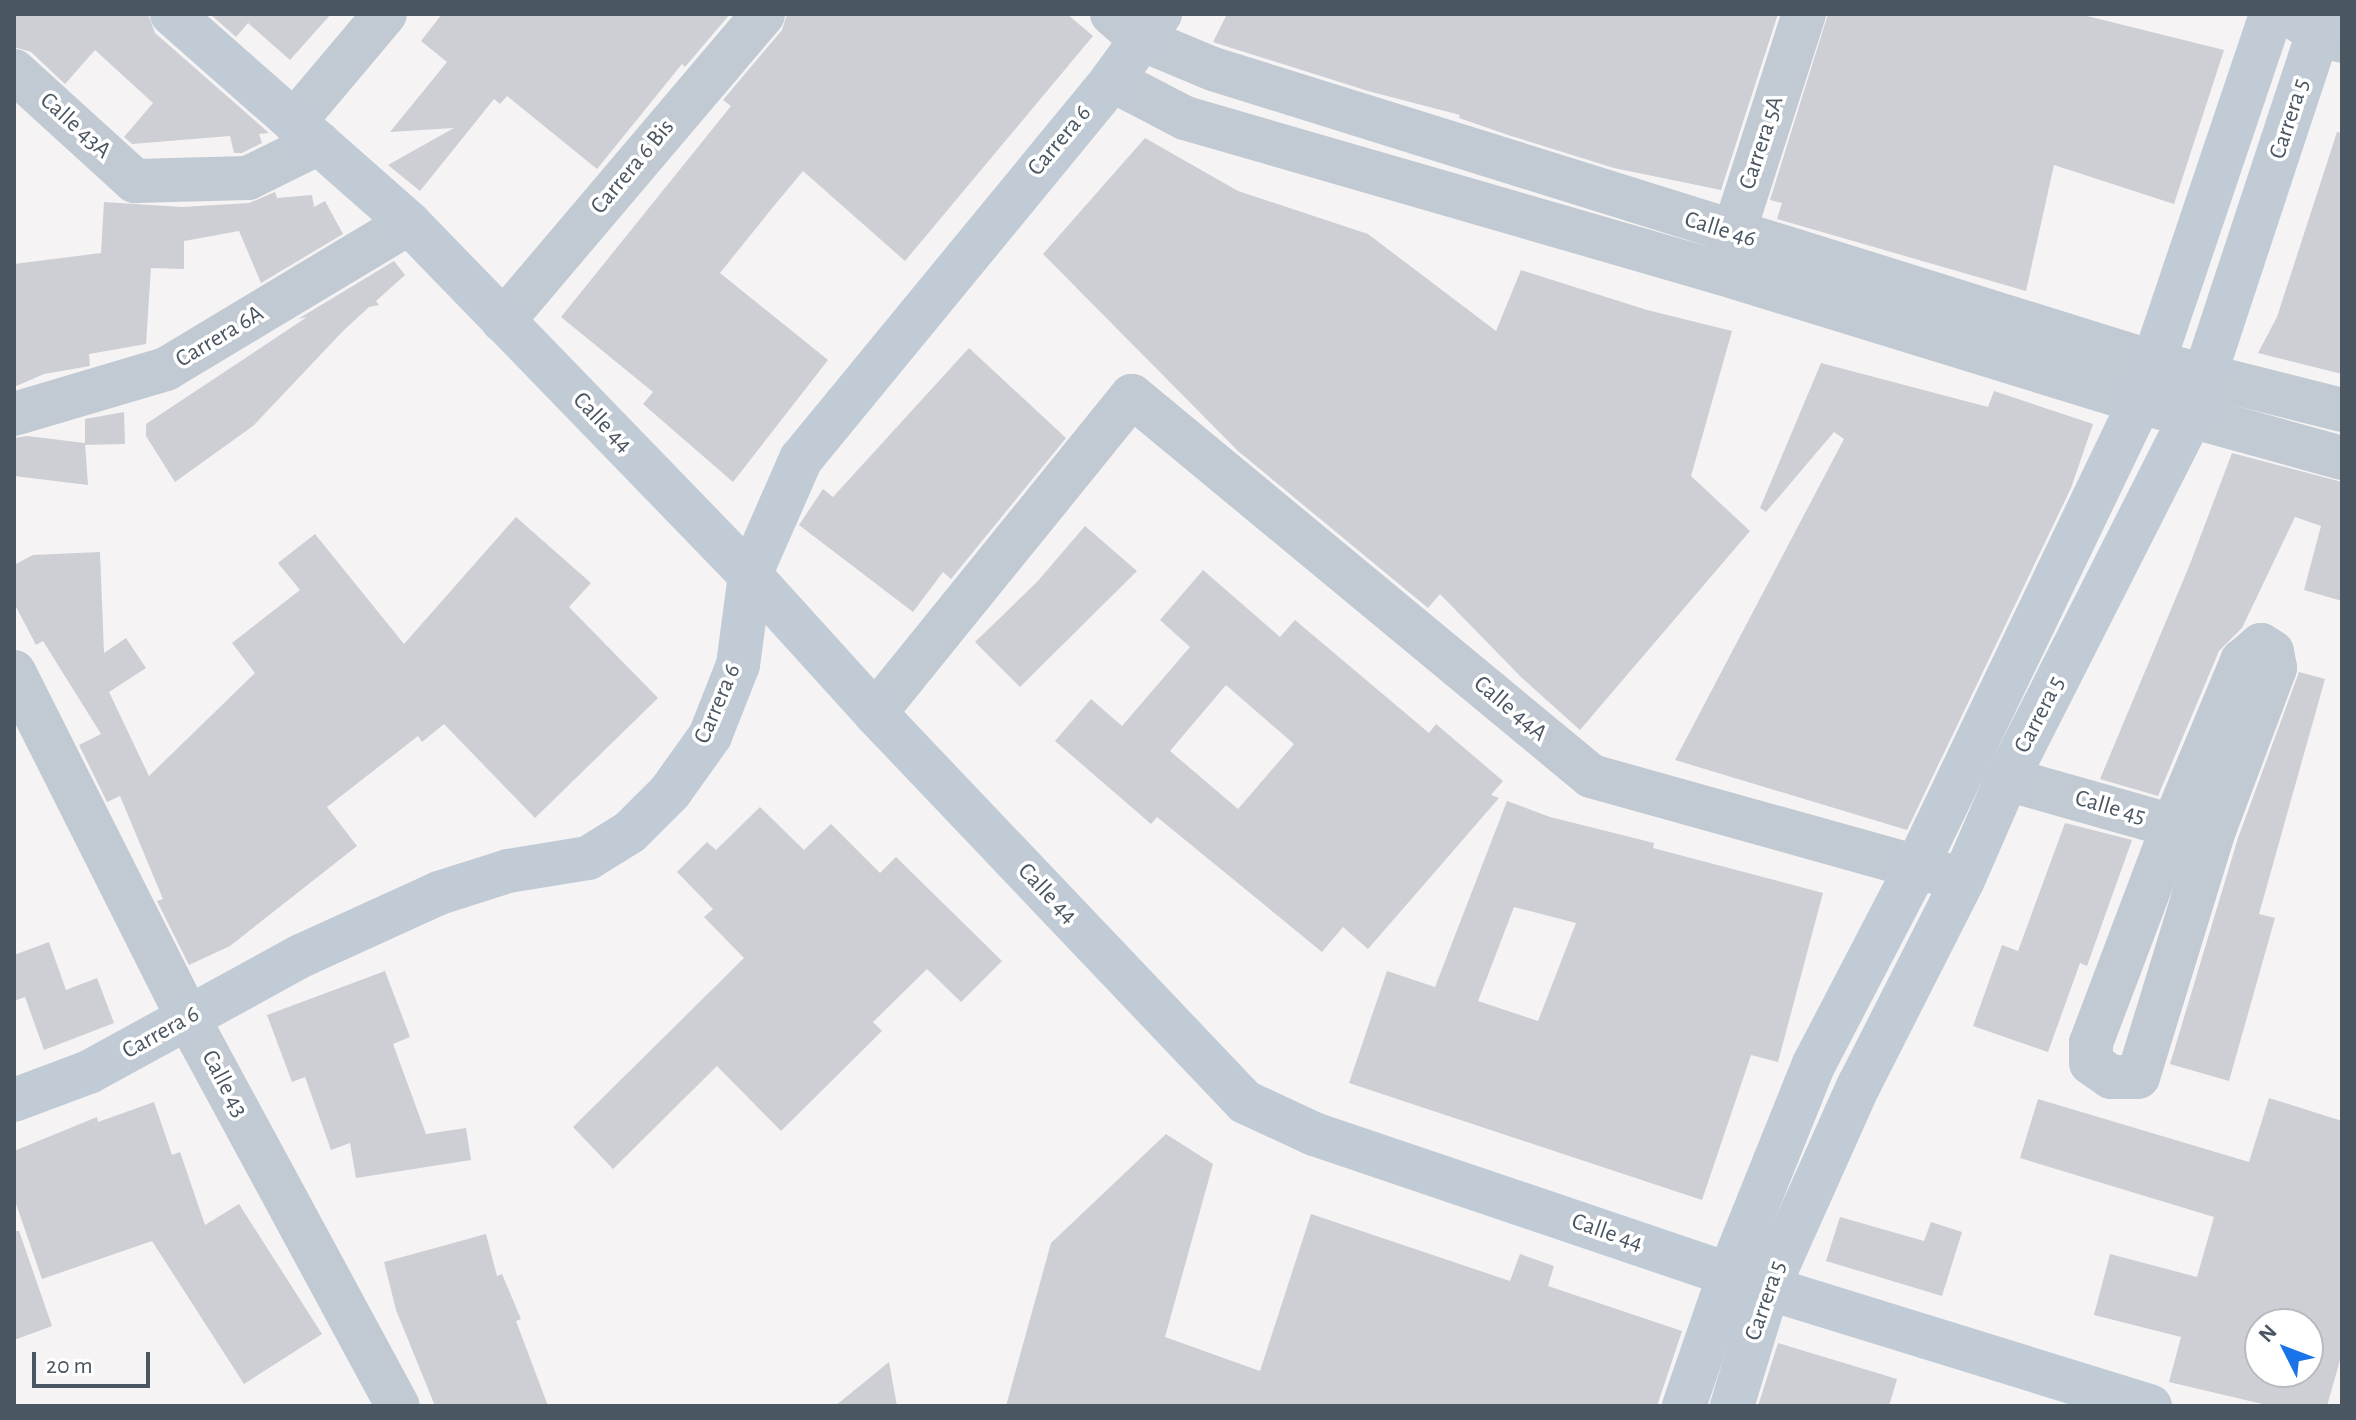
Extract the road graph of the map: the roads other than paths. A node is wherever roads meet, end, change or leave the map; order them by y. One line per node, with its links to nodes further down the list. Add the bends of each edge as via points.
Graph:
1 (172, 14): 10 (street, Calle 44)
2 (385, 14): 10 (street)
3 (763, 14): 13 (street, Carrera 6 Bis)
4 (1804, 14): 12 (street, Carrera 5A)
5 (2271, 14): 15 (street, Carrera 5)
6 (1138, 22): 9 (street, Carrera 6); 12 (street, Calle 46, via 1213,69)
7 (2318, 25): 14 (street, Carrera 5)
8 (14, 71): 10 (street, Calle 43A, via 135,181 248,178)
9 (1112, 80): 12 (street, Calle 46, via 1185,118); 20 (street, Carrera 6, via 801,459)
10 (307, 132): 11 (street, Calle 44)
11 (409, 223): 13 (street, Calle 44); 17 (street, Carrera 6A, via 166,369)
12 (1727, 253): 15 (street, Calle 46)
13 (503, 321): 20 (street, Calle 44)
14 (2208, 374): 15 (street, Calle 46); 16 (street, Calle 46); 18 (street, Carrera 5)
15 (2147, 382): 18 (street, Calle 46); 25 (street, Carrera 5)
16 (2342, 410)
17 (14, 414)
18 (2192, 414): 19 (street, Calle 46); 23 (street, Carrera 5)
19 (2342, 458)
20 (750, 575): 22 (street, Calle 44); 27 (street, Carrera 6, via 738,665 710,736 670,792 630,832 588,858 508,871 439,893 303,955)
21 (14, 672): 27 (street, Calle 43)
22 (875, 713): 25 (street, Calle 44A, via 1132,396 1591,776); 29 (street, Calle 44, via 1245,1102 1314,1134)
23 (2007, 779): 24 (street, Calle 45); 26 (street, Carrera 5)
24 (2194, 828): 24 (street, via 2138,1077 2111,1077 2091,1063 2091,1043)
25 (1916, 868): 26 (street, Calle 44A); 29 (street, Carrera 5, via 1814,1064)
26 (1963, 880): 29 (street, Carrera 5, via 1859,1085)
27 (188, 1018): 28 (street, Carrera 6, via 89,1072); 30 (street, Calle 43)
28 (14, 1100)
29 (1748, 1281): 31 (street, Carrera 5); 32 (street, Carrera 5); 33 (street, Calle 44)
30 (398, 1406)
31 (1684, 1406)
32 (1732, 1406)
33 (2150, 1406)

